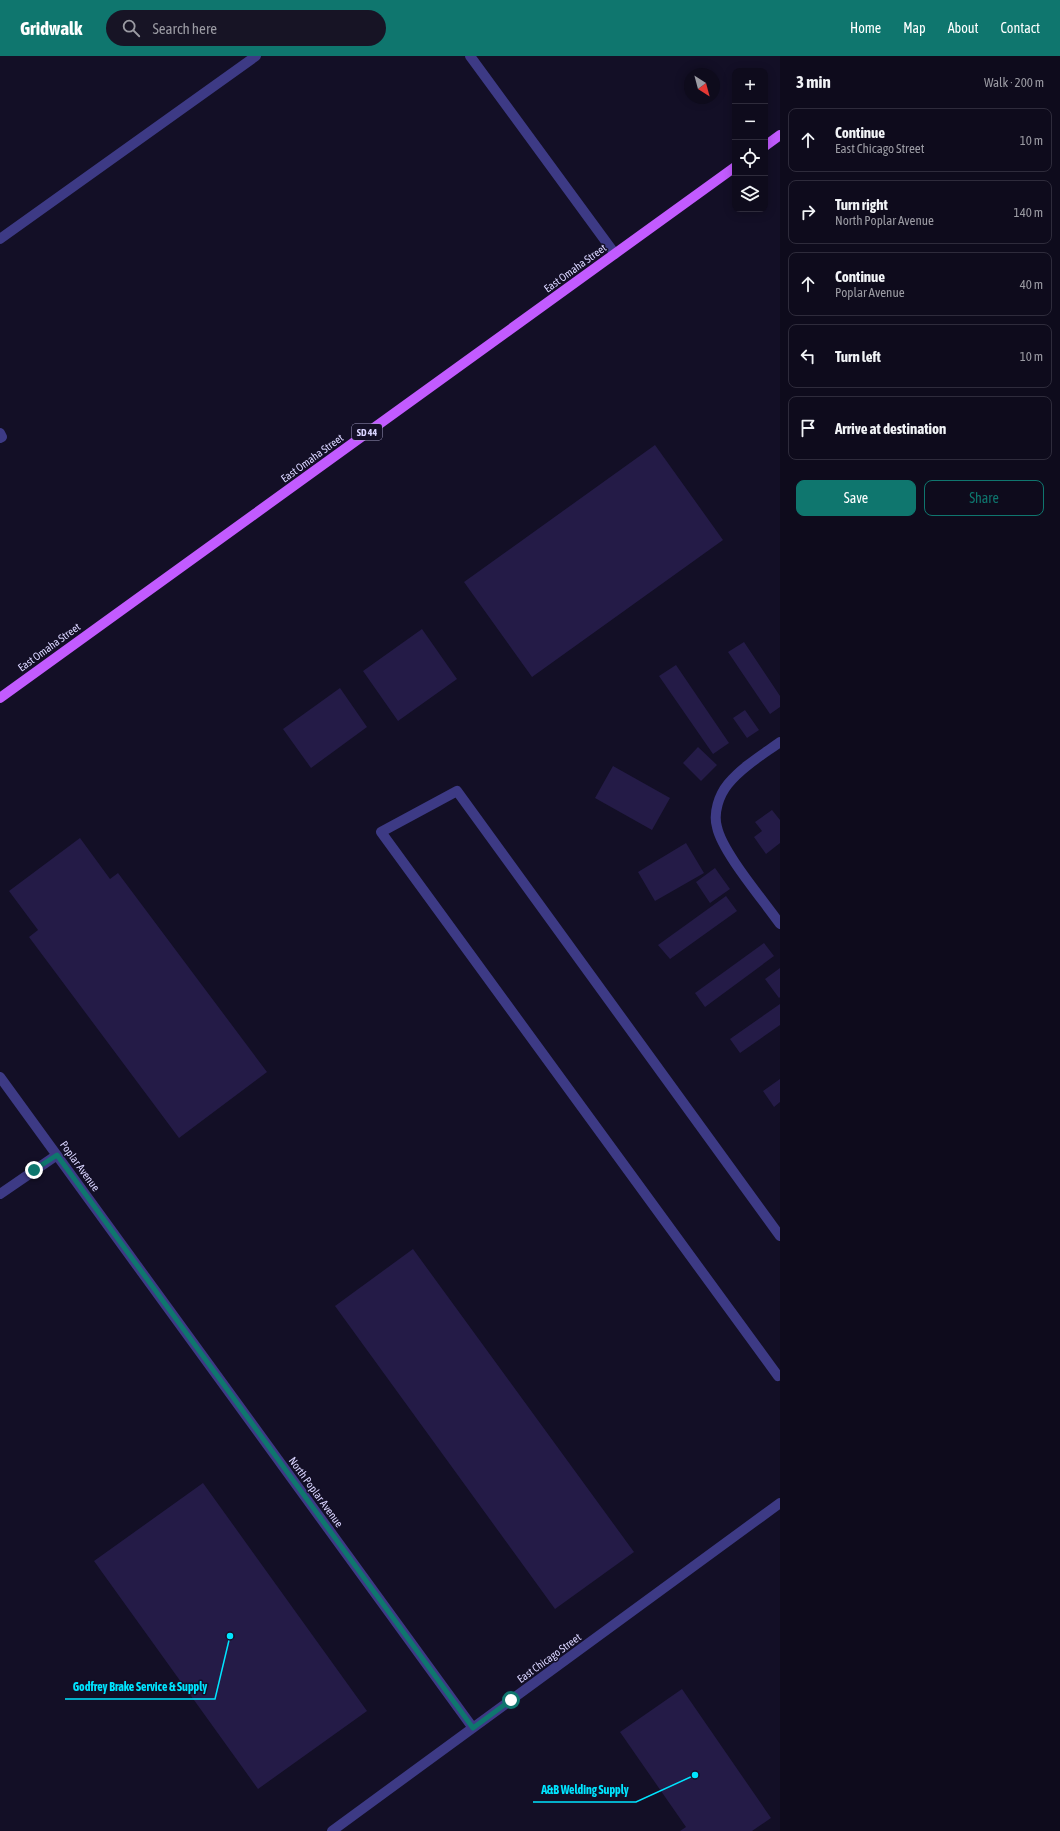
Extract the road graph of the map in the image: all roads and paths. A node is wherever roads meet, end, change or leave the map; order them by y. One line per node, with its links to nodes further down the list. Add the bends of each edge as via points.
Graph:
1 (256, 56): 6 (street)
2 (470, 56): 7 (street)
3 (780, 135): 4 (main road)
4 (768, 144)
5 (732, 169): 7 (main road, East Omaha Street / SD 44)
6 (0, 239)
7 (615, 254): 10 (main road, East Omaha Street / SD 44)
8 (0, 433): 9 (street)
9 (0, 438)
10 (0, 698)
11 (780, 742): 12 (street, via 741,771 727,785 716,814 723,844)
12 (780, 924)
13 (0, 1077): 14 (street, Poplar Avenue)
14 (57, 1155): 15 (street); 17 (street, Poplar Avenue)
15 (0, 1194)
16 (780, 1236): 18 (street, via 457,791 381,832 764,1357 778,1376)
17 (140, 1269): 20 (street, North Poplar Avenue)
18 (780, 1375)
19 (780, 1503): 20 (street, East Chicago Street)
20 (473, 1728): 21 (street, East Chicago Street)
21 (332, 1831)

